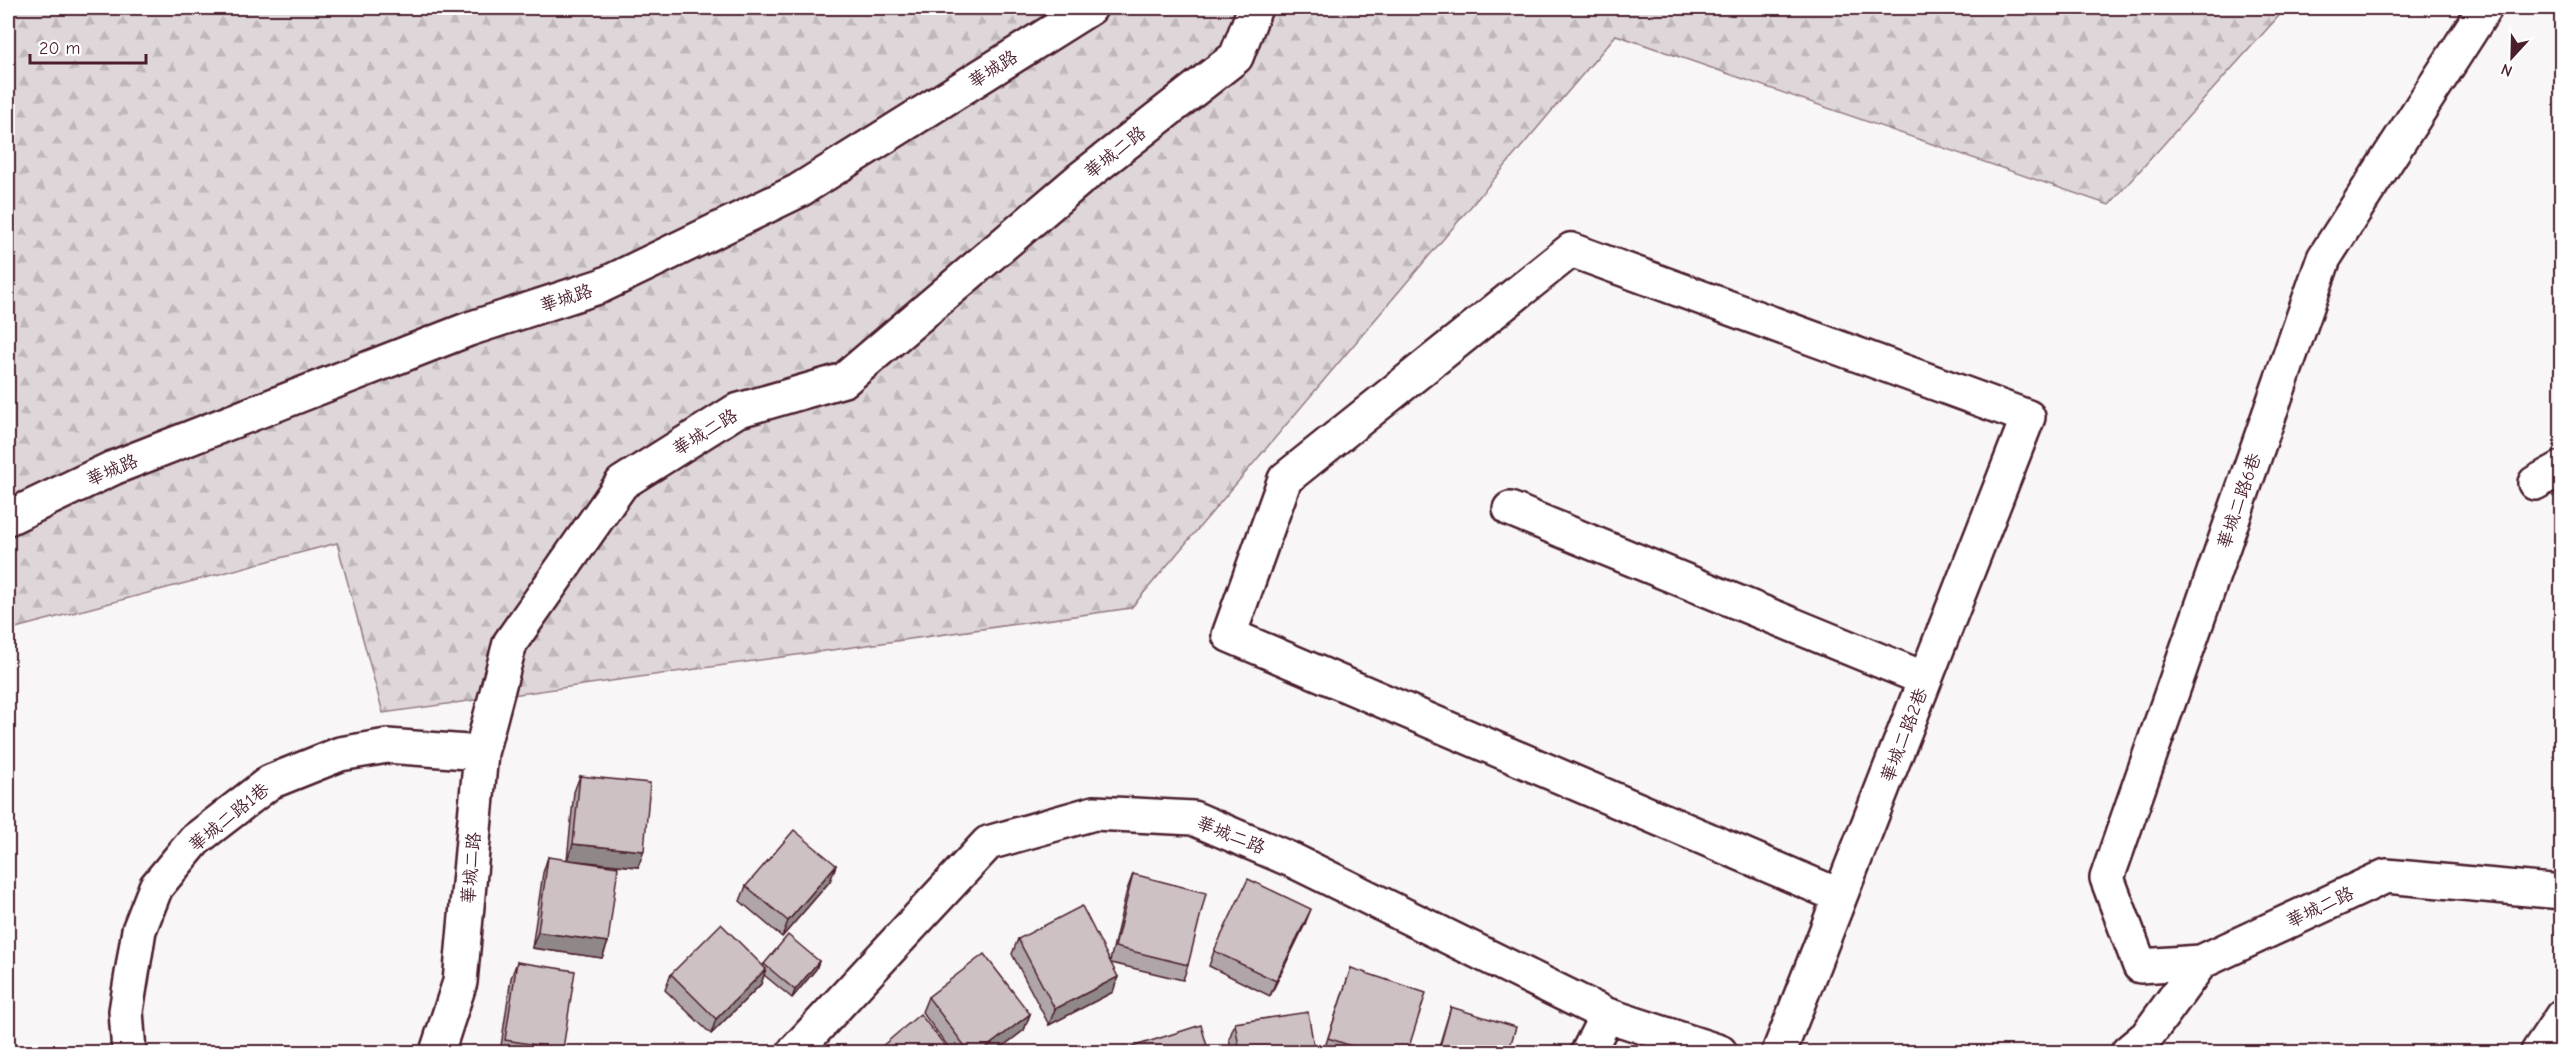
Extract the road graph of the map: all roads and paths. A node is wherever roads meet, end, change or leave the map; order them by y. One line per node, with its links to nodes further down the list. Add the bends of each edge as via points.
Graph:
1 (1090, 8): 5 (street, 華城路, via 798,191 601,286 469,328 113,468)
2 (1256, 8): 7 (street, 華城二路, via 1236,57 1080,179 844,380 736,411 622,483 510,643)
3 (2485, 8): 10 (street, 華城二路6巷, via 2324,258 2107,878 2140,966)
4 (1510, 509): 6 (street)
5 (8, 518)
6 (1925, 679): 9 (street, 華城二路2巷); 9 (street, 華城二路2巷, via 2028,417 1571,250 1285,478 1229,635)
7 (481, 753): 13 (street, 華城二路1巷, via 387,746 340,754 270,782 195,840 156,887 139,930 126,1011); 14 (street, 華城二路, via 460,982)
8 (2562, 892): 10 (street, 華城二路, via 2386,876)
9 (1840, 896): 18 (street, 華城二路2巷)
10 (2201, 962): 19 (street, 華城二路, via 2147,1036)
11 (1607, 1015): 15 (street, 華城二路, via 1294,861 1193,818 1094,813 988,843); 16 (street); 17 (street, 華城二路)
12 (2562, 1016): 20 (street)
13 (129, 1053)
14 (437, 1053)
15 (794, 1053)
16 (1588, 1053)
17 (1720, 1053)
18 (1779, 1053)
19 (2128, 1053)
20 (2538, 1053)

